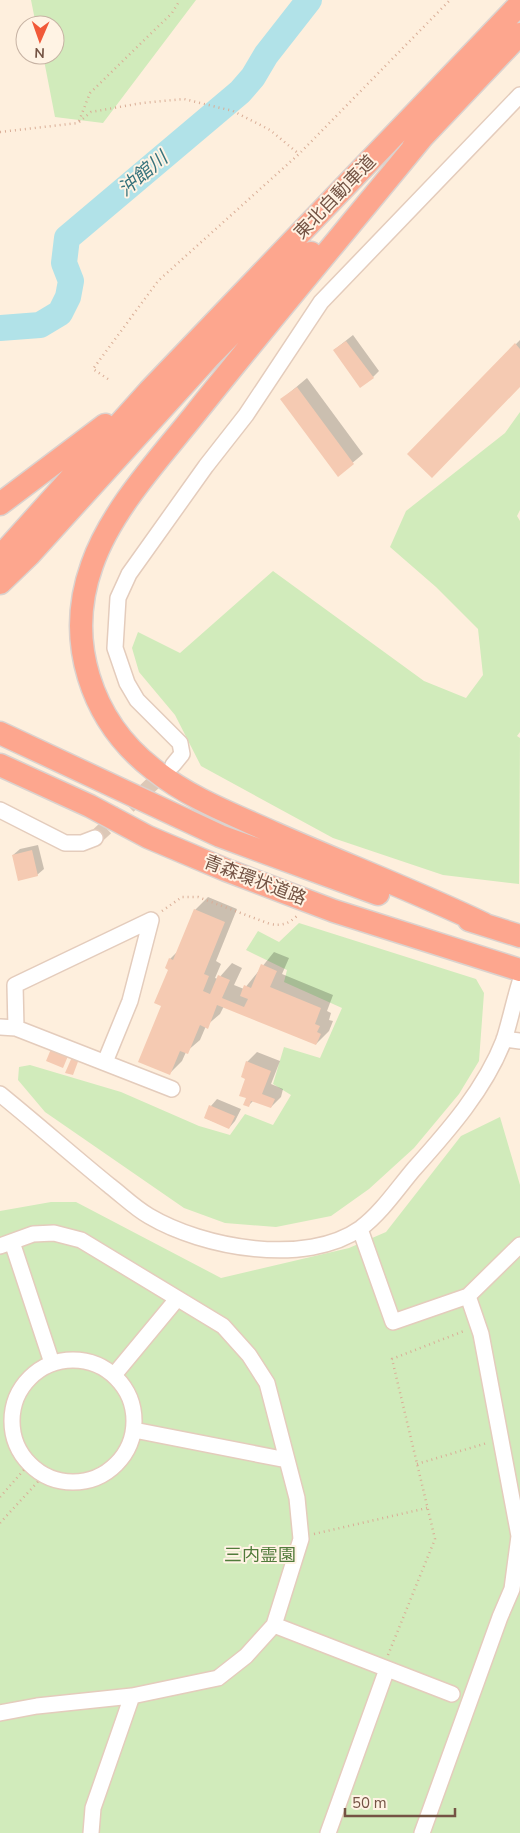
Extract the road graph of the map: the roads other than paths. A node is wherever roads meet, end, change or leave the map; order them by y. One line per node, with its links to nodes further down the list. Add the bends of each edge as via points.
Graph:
1 (520, 4): 5 (highway, 東北自動車道)
2 (520, 34): 4 (highway, 東北自動車道)
3 (520, 95): 11 (street, via 321,302 246,415 129,574 118,598 115,648 127,683 137,700 180,743 182,754)
4 (424, 135): 5 (highway, 東北自動車道); 14 (highway, via 227,374 112,524 92,563 84,593 80,631 82,655 104,715 124,741 153,769 206,803)
5 (157, 398): 6 (highway); 7 (highway); 8 (highway, via 29,555)
6 (0, 504)
7 (0, 557)
8 (0, 583)
9 (0, 733): 14 (highway, 青森環状道路, via 220,836 367,891)
10 (0, 765): 16 (highway, 青森環状道路, via 90,806 148,837 226,870 334,911)
11 (173, 765)
12 (0, 810): 13 (street, via 65,843 82,843)
13 (95, 838)
14 (484, 924): 15 (highway, 青森環状道路)
15 (520, 936)
16 (520, 970)
17 (520, 982): 20 (street)
18 (0, 1027): 19 (street)
19 (16, 1028): 22 (street); 22 (street, via 15,985 151,920 130,1001)
20 (504, 1039): 21 (street); 25 (street, via 477,1094 390,1200)
21 (520, 1041)
22 (106, 1062): 23 (street)
23 (172, 1089)
24 (0, 1094): 25 (street, via 148,1216 180,1232 240,1248 304,1249 332,1242)
25 (360, 1228): 28 (street, via 393,1322)
26 (6, 1244): 29 (street, via 33,1234 54,1233 81,1240); 30 (street)
27 (520, 1245): 28 (street)
28 (468, 1296): 34 (street, via 478,1325 519,1536)
29 (176, 1299): 31 (street); 33 (street, via 223,1326 249,1355 267,1383)
30 (52, 1364): 31 (street, via 68,1360 85,1361); 32 (street, via 36,1372 23,1386 15,1403 12,1421 15,1440 30,1463 56,1479 76,1482 97,1478 128,1450)
31 (114, 1375): 32 (street, via 127,1390 134,1410)
32 (134, 1430): 33 (street)
33 (287, 1460): 35 (street, via 297,1498 302,1539)
34 (516, 1590): 42 (street, via 500,1617)
35 (274, 1625): 36 (street); 38 (street, via 246,1656 218,1678)
36 (385, 1668): 37 (street); 41 (street)
37 (452, 1694)
38 (132, 1696): 39 (street); 40 (street, via 92,1808)
39 (0, 1713)
40 (91, 1833)
41 (328, 1833)
42 (422, 1833)

